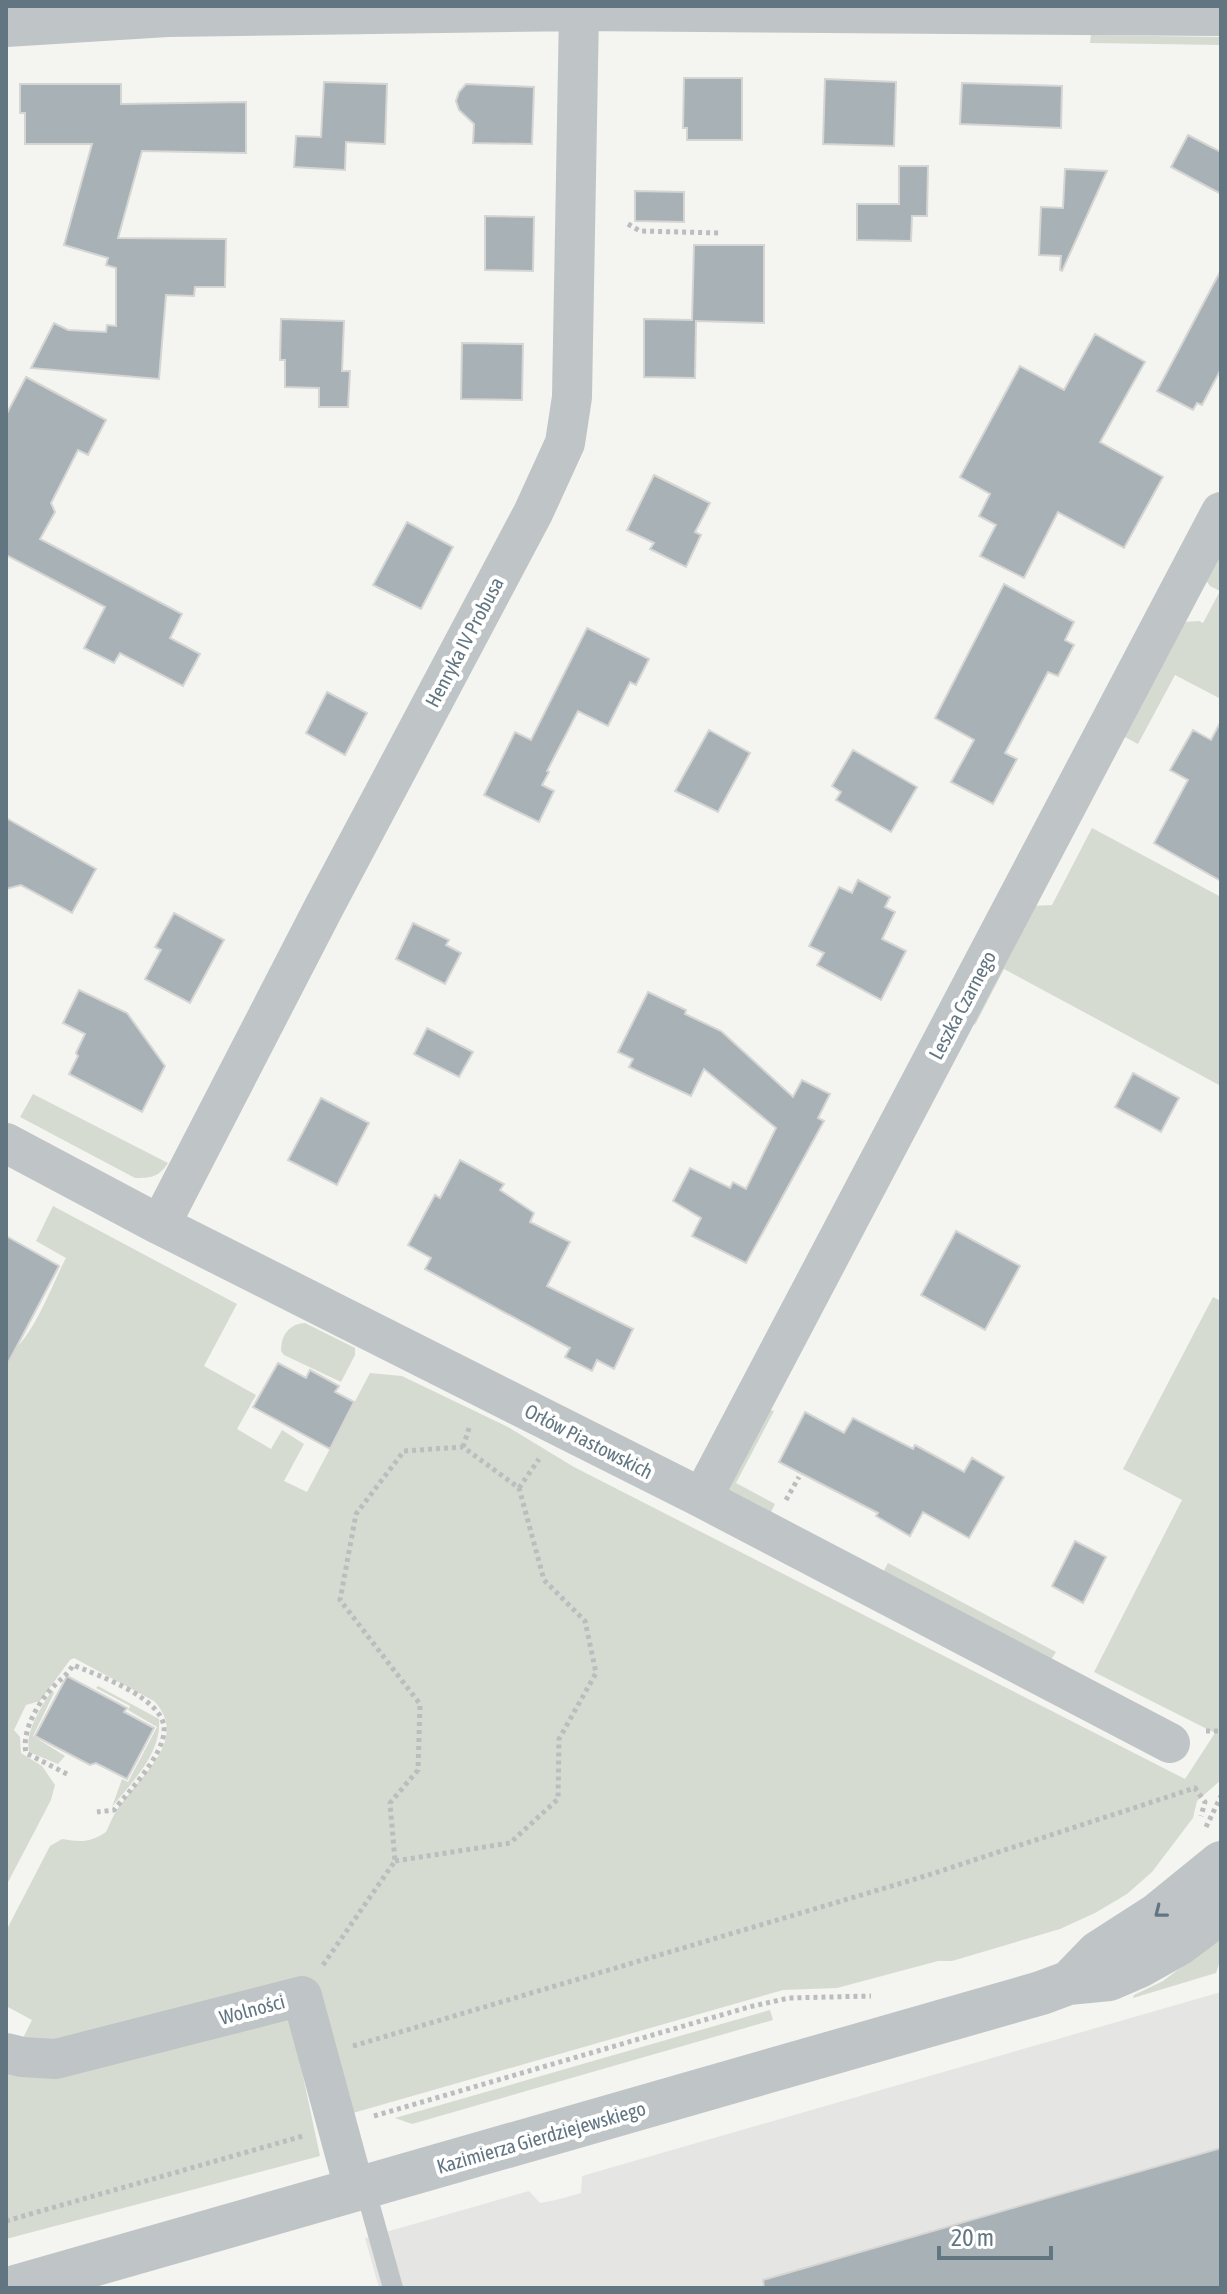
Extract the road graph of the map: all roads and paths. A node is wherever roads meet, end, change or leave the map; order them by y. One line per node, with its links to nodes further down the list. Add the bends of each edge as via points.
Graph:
1 (579, 11): 2 (street); 3 (street); 9 (street, Henryka IV Probusa, via 574,348 565,443)
2 (109, 14): 4 (street)
3 (1221, 16)
4 (6, 27)
5 (628, 224): 6 (path, via 640,231)
6 (720, 233)
7 (1221, 512): 11 (street, Leszka Czarnego)
8 (6, 1143): 9 (street, Orłów Piastowskich)
9 (160, 1225): 11 (street, Orłów Piastowskich)
10 (799, 1477): 12 (path)
11 (702, 1498): 13 (street, Orłów Piastowskich)
12 (782, 1508)
13 (1170, 1743)
14 (67, 1774): 16 (path, via 26,1753 24,1745 44,1698 73,1665 151,1703 161,1715 164,1731 147,1768 114,1810)
15 (1221, 1796): 18 (path)
16 (97, 1812)
17 (1201, 1816): 25 (path, via 1205,1802 1195,1788 922,1877)
18 (1213, 1846): 21 (street, Kazimierza Gierdziejewskiego, one-way to 21, via 1157,1915 1098,1953)
19 (395, 1861): 19 (path, via 510,1843 558,1799 559,1739 596,1673 585,1621 544,1580 519,1488 463,1447 404,1451 356,1514 340,1600 420,1704 418,1770 390,1803); 22 (path)
20 (1221, 1912): 21 (street, Kazimierza Gierdziejewskiego, via 1139,1966 1109,1979)
21 (1068, 1983): 28 (street, Kazimierza Gierdziejewskiego)
22 (302, 1996): 24 (street, Wolności, via 56,2059); 25 (street, Wolności)
23 (878, 1997): 26 (path, via 789,1998 762,2004)
24 (6, 2053)
25 (317, 2055): 28 (street, Wolności)
26 (372, 2116)
27 (312, 2133): 29 (path)
28 (360, 2189): 30 (street, Kazimierza Gierdziejewskiego); 31 (lane)
29 (6, 2221)
30 (12, 2288)
31 (393, 2288)

